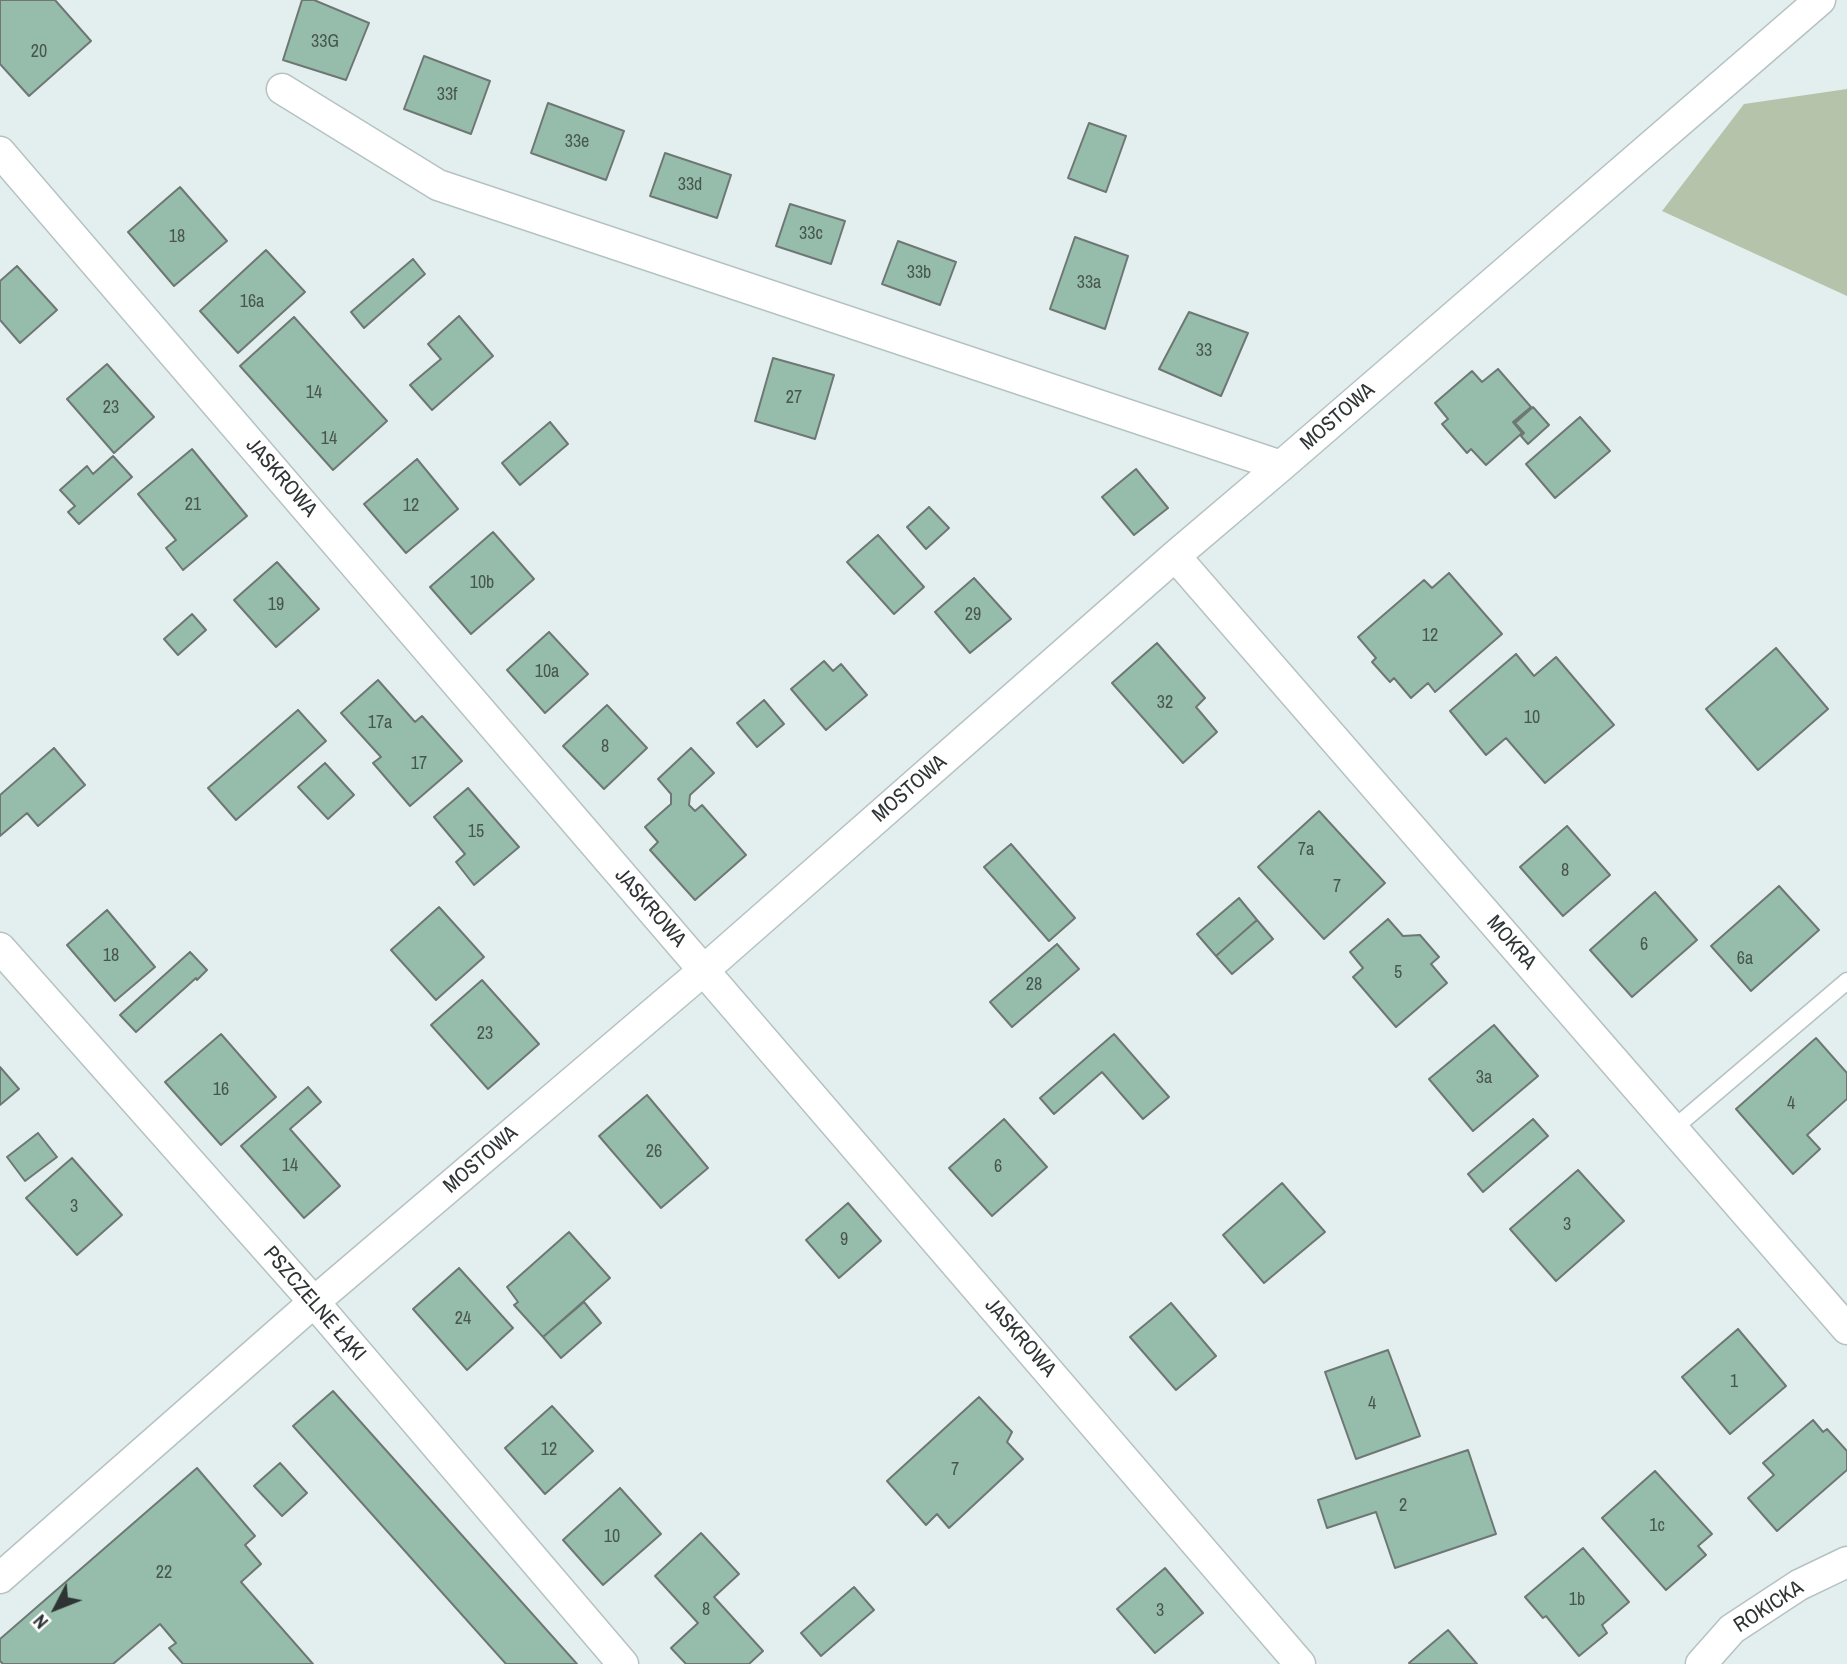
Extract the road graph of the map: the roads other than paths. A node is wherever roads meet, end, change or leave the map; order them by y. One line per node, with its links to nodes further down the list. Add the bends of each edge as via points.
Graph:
1 (1820, 0): 4 (street, MOSTOWA)
2 (282, 89): 4 (street, via 438,185)
3 (0, 152): 7 (street, JASKROWA)
4 (1281, 466): 5 (street, MOSTOWA)
5 (1175, 556): 7 (street, MOSTOWA); 9 (street, MOKRA)
6 (0, 948): 10 (street, PSZCZELNE ŁĄKI)
7 (704, 970): 10 (street, MOSTOWA); 15 (street, JASKROWA)
8 (1847, 981): 9 (lane)
9 (1673, 1129): 11 (street, MOKRA)
10 (314, 1302): 13 (street, MOSTOWA); 14 (street, PSZCZELNE ŁĄKI)
11 (1847, 1329)
12 (1847, 1562): 16 (street, ROKICKA, via 1799,1585 1732,1629)
13 (0, 1578)
14 (624, 1664)
15 (1300, 1664)
16 (1700, 1664)

